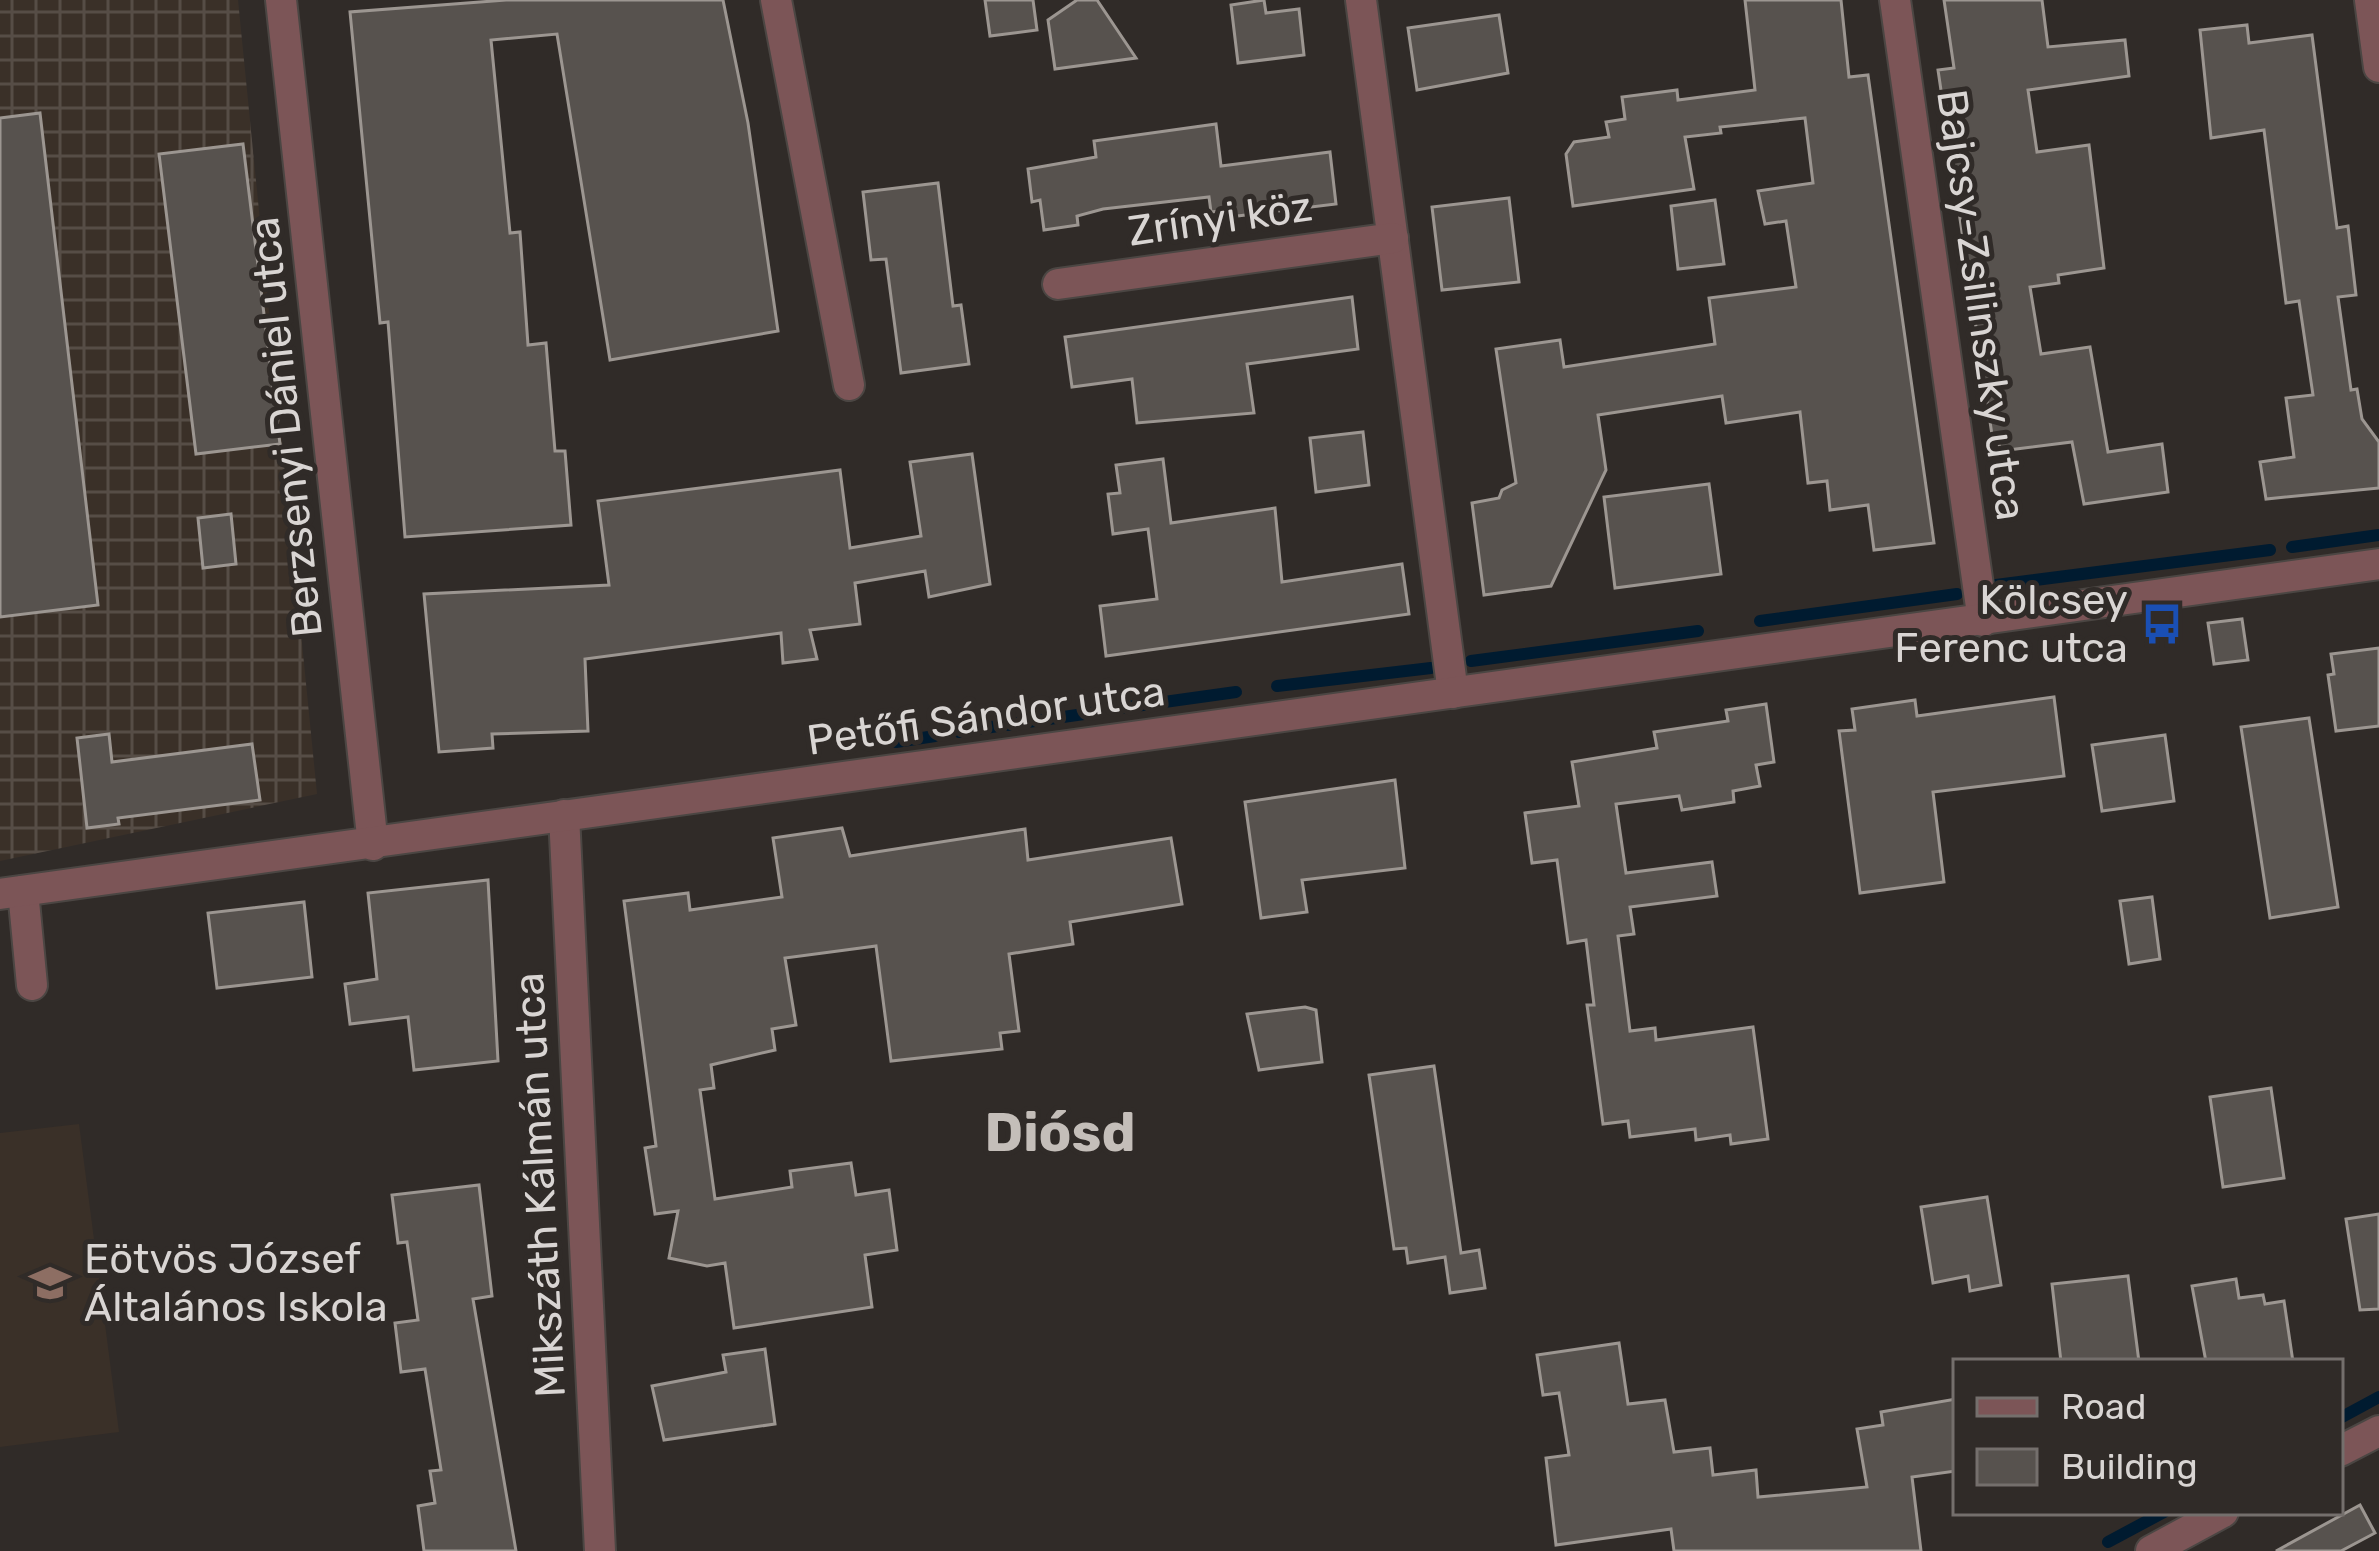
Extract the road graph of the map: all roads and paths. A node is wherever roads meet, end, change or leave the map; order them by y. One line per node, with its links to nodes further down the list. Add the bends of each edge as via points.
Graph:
1 (281, 0): 14 (street, Berzsenyi Dániel utca)
2 (776, 0): 9 (street)
3 (1361, 0): 7 (street)
4 (1895, 0): 11 (street, Bajcsy-Zsilinszky utca)
5 (2370, 0): 6 (street)
6 (2379, 67)
7 (1393, 238): 8 (street, Zrínyi köz); 12 (street)
8 (1058, 284)
9 (849, 385)
10 (2379, 564): 11 (street, Petőfi Sándor utca)
11 (1983, 621): 12 (street, Petőfi Sándor utca)
12 (1453, 693): 13 (street, Petőfi Sándor utca)
13 (564, 815): 14 (street, Petőfi Sándor utca); 20 (street, Mikszáth Kálmán utca)
14 (373, 845): 15 (street, Petőfi Sándor utca)
15 (11, 892): 16 (street)
16 (32, 985)
17 (2379, 1431): 18 (street)
18 (2343, 1449)
19 (2217, 1515): 21 (street)
20 (600, 1551)
21 (2150, 1551)

